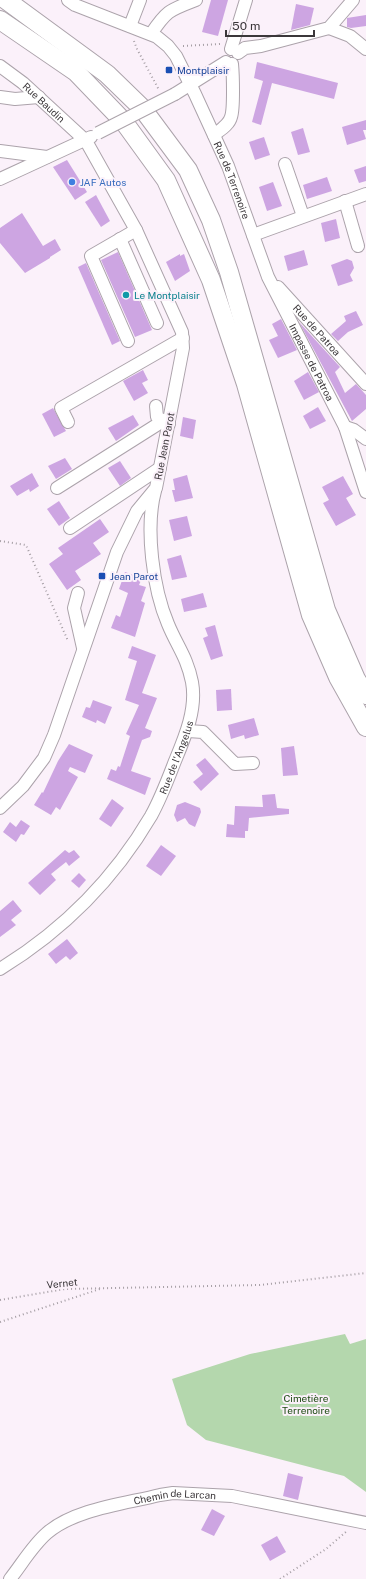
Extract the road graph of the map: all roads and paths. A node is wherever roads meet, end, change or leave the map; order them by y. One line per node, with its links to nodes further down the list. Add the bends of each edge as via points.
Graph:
1 (6, 0): 19 (highway)
2 (22, 0): 19 (highway)
3 (68, 0): 9 (street, Rue de Terrenoire, via 74,5)
4 (140, 0): 9 (street)
5 (196, 0): 11 (street, via 170,10)
6 (246, 0): 14 (street)
7 (353, 0): 10 (street)
8 (0, 20): 59 (highway, via 76,72 124,122 166,180 211,280 246,384 311,615 338,677)
9 (130, 26): 11 (street, Rue de Terrenoire); 25 (path, via 137,50 158,87)
10 (329, 28): 14 (street, via 261,46); 15 (street, via 350,36)
11 (151, 34): 21 (street, Rue de Terrenoire, via 168,46)
12 (179, 40): 13 (path)
13 (183, 46): 14 (path, via 225,44); 16 (path)
14 (235, 47): 17 (street, via 224,55)
15 (366, 49)
16 (186, 51)
17 (229, 63): 21 (street); 26 (street, via 234,76 231,117)
18 (0, 66): 20 (street, Rue Baudin)
19 (106, 74): 58 (highway, via 142,108 188,170 211,220 230,272 326,610 356,679)
20 (23, 83): 23 (street, Rue Baudin); 24 (street)
21 (191, 85): 25 (street, bridge); 26 (street, Rue de Terrenoire)
22 (0, 97): 24 (street)
23 (39, 97): 24 (street); 27 (street, Rue Baudin)
24 (15, 99)
25 (161, 101): 27 (street, bridge)
26 (214, 135): 36 (street, Rue de Terrenoire)
27 (86, 141): 29 (street); 35 (street, Rue Jean Parot)
28 (0, 151): 29 (street)
29 (49, 157): 31 (street)
30 (285, 164): 34 (street)
31 (0, 179)
32 (366, 194): 33 (street)
33 (345, 201): 34 (street); 38 (street)
34 (303, 216): 36 (street)
35 (136, 230): 37 (street); 41 (street, Rue Jean Parot)
36 (253, 236): 39 (street, Rue de Terrenoire)
37 (120, 240): 40 (street); 42 (street, via 91,256)
38 (358, 246)
39 (268, 277): 43 (street, Rue de Patroa); 47 (street, Impasse de Patroa)
40 (157, 323)
41 (183, 338): 45 (street, via 61,408); 46 (street, Rue Jean Parot)
42 (128, 342)
43 (366, 384)
44 (156, 406): 46 (street, via 157,417)
45 (68, 422)
46 (166, 422): 49 (street, Rue Jean Parot); 50 (street)
47 (345, 427): 48 (street); 52 (street, Impasse de Patroa)
48 (366, 439)
49 (160, 468): 51 (street, Rue Jean Parot); 53 (street)
50 (57, 488)
51 (156, 488): 57 (street, Rue Jean Parot, via 137,511 122,542); 60 (street, Rue de l'Angelus, via 150,522 157,594 168,625 186,657 193,684)
52 (366, 492)
53 (70, 528)
54 (0, 541): 56 (path, via 26,546)
55 (78, 593): 57 (street, via 74,608)
56 (67, 638)
57 (83, 648): 62 (street, Rue Jean Parot, via 44,758 23,786)
58 (366, 695)
59 (366, 727)
60 (188, 731): 61 (street, via 204,732 235,764); 63 (street, Rue de l'Angelus, via 151,815 98,888 54,931)
61 (252, 764)
62 (0, 808)
63 (0, 969)
64 (366, 1273): 65 (path, Vernet, via 260,1285)
65 (103, 1288): 66 (path, Vernet, via 65,1290); 67 (path)
66 (0, 1300)
67 (0, 1322)
68 (362, 1522): 69 (street, Chemin de Larcan, via 232,1496 174,1493 160,1495 79,1513 47,1532); 70 (path)
69 (10, 1579)
70 (280, 1579)

